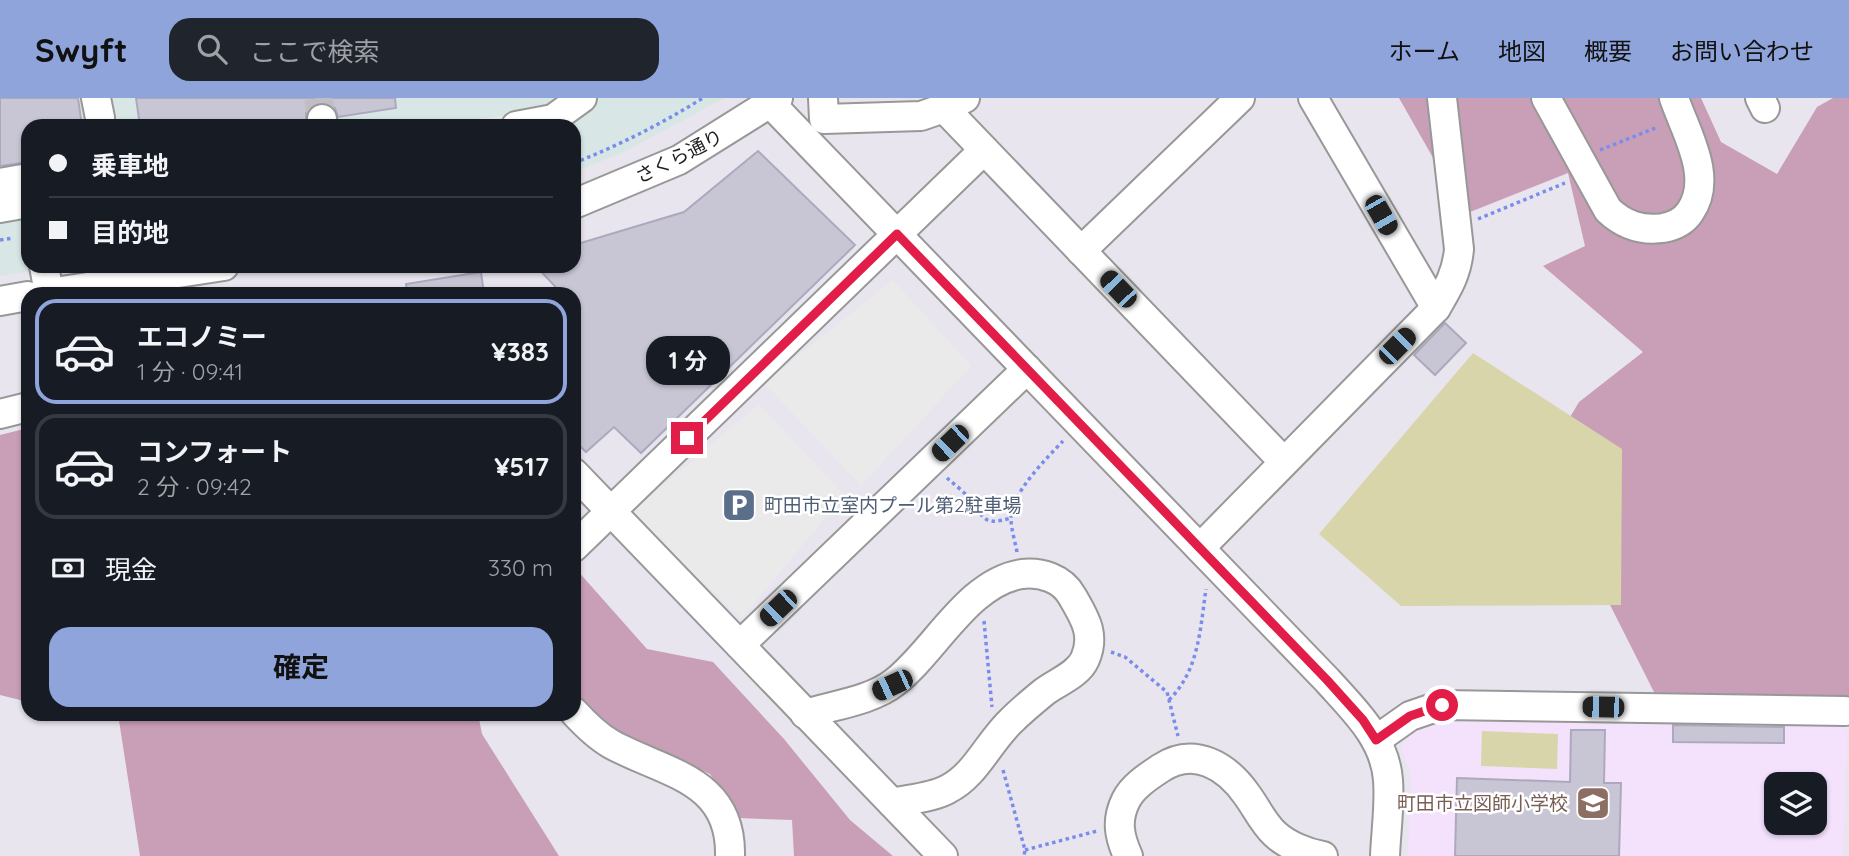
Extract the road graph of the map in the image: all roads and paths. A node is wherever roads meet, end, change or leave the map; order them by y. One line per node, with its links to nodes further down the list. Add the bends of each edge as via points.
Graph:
1 (582, 98): 11 (street)
2 (703, 98): 14 (path, via 655,127)
3 (823, 98): 9 (street, via 824,119 921,116)
4 (1240, 98): 25 (street)
5 (1313, 98): 30 (street)
6 (1442, 98): 30 (street, via 1459,249 1456,274)
7 (1546, 98): 10 (street, via 1608,209 1621,222 1653,229 1672,227 1687,217 1701,184 1699,166)
8 (775, 101): 18 (street, さくら通り, via 679,160); 22 (street)
9 (954, 103): 12 (street)
10 (1670, 111): 13 (path)
11 (553, 119)
12 (984, 150): 22 (street); 25 (street)
13 (1598, 151)
14 (581, 160)
15 (21, 179): 17 (street)
16 (1575, 179): 21 (path)
17 (0, 183)
18 (581, 201)
19 (21, 204): 20 (street)
20 (0, 208)
21 (1478, 219)
22 (897, 234): 31 (street); 38 (street)
23 (13, 238): 24 (path)
24 (0, 240)
25 (1081, 251): 36 (street)
26 (163, 273): 27 (street)
27 (41, 287)
28 (21, 294): 29 (street)
29 (0, 301)
30 (1436, 308): 36 (street)
31 (1027, 369): 34 (street); 35 (street)
32 (21, 409): 33 (street)
33 (0, 414)
34 (1080, 424): 39 (path, via 1042,463 1023,489); 41 (street)
35 (930, 461): 39 (path, via 986,520); 44 (street)
36 (1283, 461): 41 (street)
37 (581, 481): 38 (street)
38 (610, 512): 40 (street); 44 (street)
39 (1011, 517): 42 (path)
40 (581, 540)
41 (1205, 553): 45 (path, via 1194,664 1183,687); 49 (street, via 1327,680)
42 (1021, 574): 43 (street, via 1040,574 1067,587 1089,626); 47 (street, via 992,586 963,610 892,685)
43 (1089, 644): 45 (path, via 1125,657 1167,692); 51 (street, via 1084,662 1011,721 964,779 946,791)
44 (740, 645): 47 (street)
45 (1169, 700): 50 (path)
46 (1845, 711): 49 (street, via 1442,705 1410,716)
47 (806, 714): 51 (street)
48 (581, 720): 54 (street, via 610,743 684,776 704,791 722,814)
49 (1376, 740): 58 (street, via 1388,781)
50 (1181, 758): 52 (street, via 1148,776 1128,795); 57 (street, via 1212,762 1246,793 1275,834)
51 (892, 803): 55 (street)
52 (1119, 825): 53 (path); 56 (street)
53 (1025, 850)
54 (730, 856)
55 (943, 856)
56 (1128, 856)
57 (1322, 856)
58 (1385, 856)

